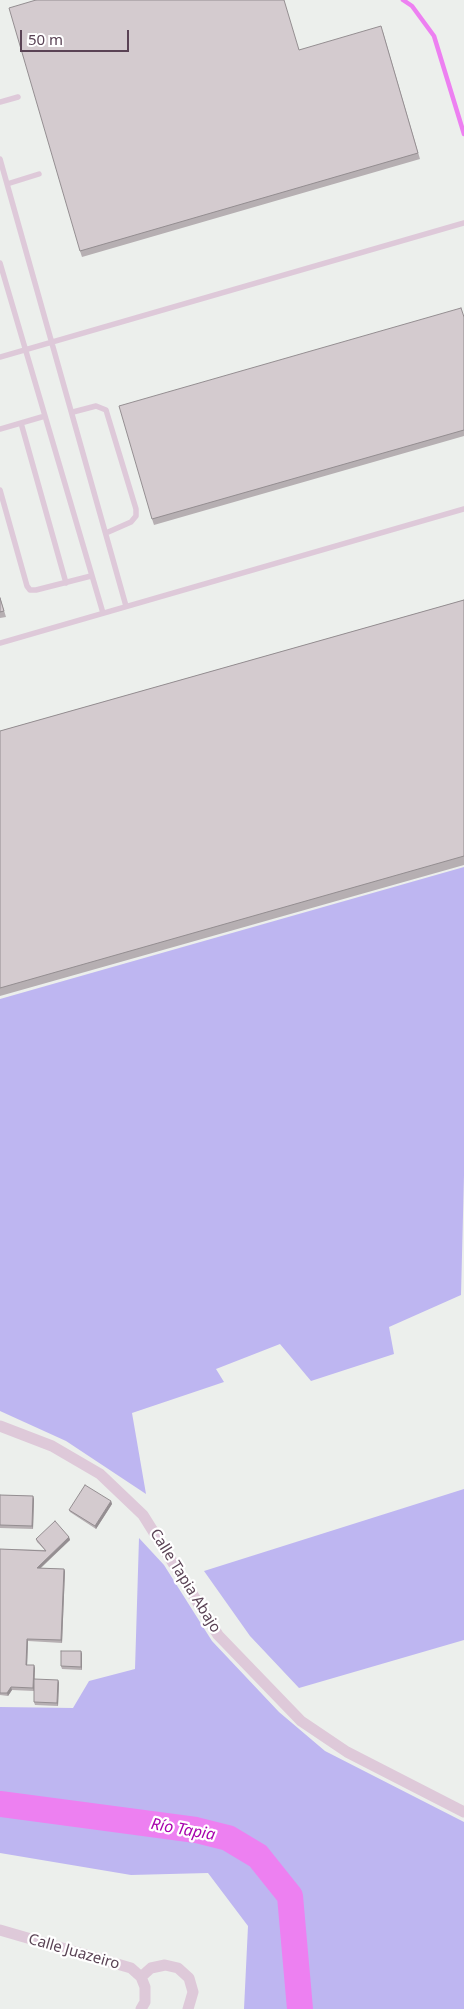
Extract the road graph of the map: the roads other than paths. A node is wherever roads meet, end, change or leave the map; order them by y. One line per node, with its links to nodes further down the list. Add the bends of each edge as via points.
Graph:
1 (18, 97): 2 (lane)
2 (0, 102)
3 (0, 159): 5 (lane)
4 (40, 174): 5 (lane)
5 (7, 184): 9 (lane)
6 (464, 223): 9 (lane)
7 (0, 263): 8 (lane)
8 (3, 282): 10 (lane)
9 (53, 343): 10 (lane); 12 (lane)
10 (25, 350): 11 (lane); 13 (lane)
11 (0, 357)
12 (73, 412): 18 (lane); 18 (lane, via 96,406 106,410 136,509 136,516 130,522)
13 (45, 416): 14 (lane); 19 (lane)
14 (20, 423): 15 (lane); 20 (lane)
15 (0, 429)
16 (0, 490): 20 (lane, via 27,586 36,590)
17 (464, 509): 21 (lane)
18 (106, 533): 21 (lane)
19 (92, 576): 20 (lane); 22 (lane)
20 (66, 584)
21 (126, 606): 22 (lane)
22 (103, 613): 23 (lane)
23 (0, 643)
24 (0, 1426): 25 (street, Calle Tapia Abajo, via 52,1446 100,1474 143,1515 218,1635 301,1721 347,1752)
25 (464, 1812)
26 (0, 1930): 27 (street, Calle Juazeiro, via 131,1968)
27 (141, 1977): 28 (street, via 145,2002); 29 (street, via 158,1966 178,1968 189,1978 193,1992)
28 (141, 2009)
29 (188, 2009)

